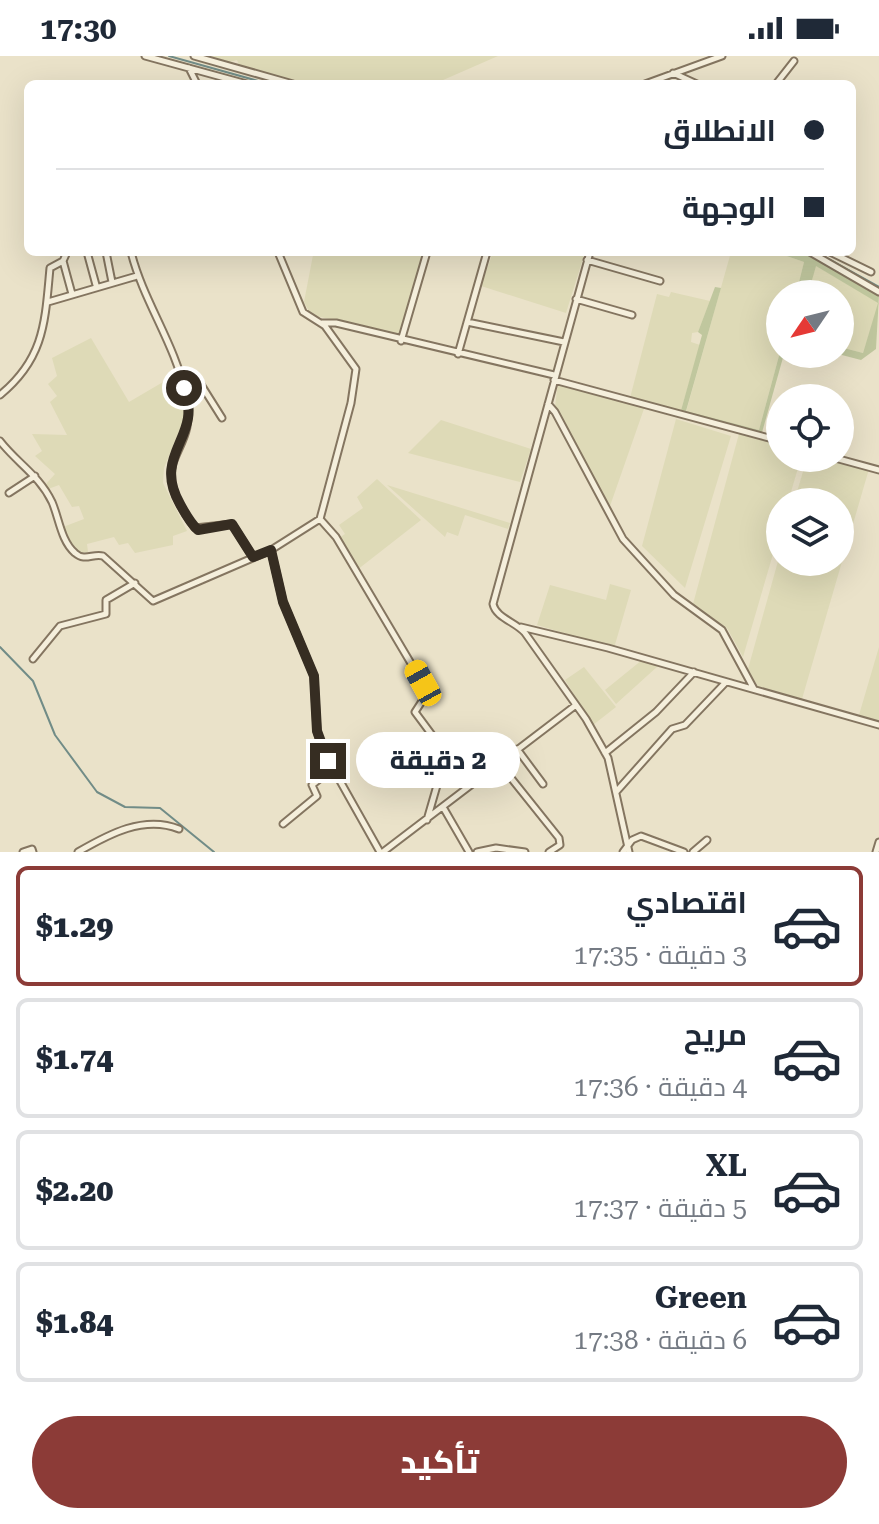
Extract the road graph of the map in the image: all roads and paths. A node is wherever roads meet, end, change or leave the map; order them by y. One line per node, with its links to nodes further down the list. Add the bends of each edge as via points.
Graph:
1 (145, 56): 5 (street)
2 (194, 56): 9 (street)
3 (722, 56): 6 (street)
4 (794, 61): 12 (street)
5 (189, 68): 7 (street); 8 (street)
6 (673, 73): 10 (street); 11 (street)
7 (195, 80)
8 (232, 80)
9 (279, 80)
10 (661, 80)
11 (688, 80)
12 (779, 80)
13 (67, 256): 24 (street)
14 (88, 256): 29 (street)
15 (107, 256): 28 (street)
16 (132, 256): 26 (street)
17 (280, 256): 36 (street, via 303,312)
18 (426, 256): 37 (street)
19 (486, 256): 35 (street)
20 (588, 256): 23 (street)
21 (817, 256): 30 (street)
22 (838, 256): 25 (street)
23 (587, 260): 27 (street); 32 (street)
24 (63, 261): 31 (street); 33 (street, via 50,268)
25 (871, 272)
26 (137, 276): 28 (street); 41 (street, via 173,346)
27 (660, 281)
28 (112, 282): 29 (street)
29 (96, 285): 31 (street)
30 (879, 292)
31 (72, 294): 33 (street)
32 (576, 299): 34 (street); 38 (street)
33 (48, 302): 42 (street, via 39,347)
34 (632, 315)
35 (467, 321): 38 (street); 39 (street)
36 (321, 323): 37 (street); 51 (street, via 343,347 356,373)
37 (401, 341): 39 (street)
38 (564, 342): 40 (street)
39 (458, 354): 40 (street)
40 (554, 378): 43 (street); 45 (street)
41 (184, 388): 44 (street, via 200,383); 53 (street, via 185,434 169,471 171,488 195,528 232,524)
42 (0, 395)
43 (548, 404): 55 (street, via 493,604 496,613); 59 (street, via 623,539 672,593 722,630)
44 (222, 418)
45 (766, 437)
46 (0, 441): 49 (street)
47 (854, 463): 48 (street)
48 (879, 470)
49 (35, 476): 50 (street); 54 (street, via 71,548 85,558 101,555)
50 (9, 493)
51 (320, 519): 52 (street); 69 (street, via 336,537 425,687 415,712 435,739 438,782)
52 (271, 550): 53 (street); 65 (street, via 283,602 314,676 317,731)
53 (253, 557): 54 (street, via 154,601)
54 (135, 583): 56 (street, via 106,600 106,614 60,626)
55 (520, 627): 57 (street); 60 (street)
56 (33, 659)
57 (694, 672): 58 (street); 63 (street, via 656,712)
58 (726, 682): 59 (street); 67 (street, via 685,725 672,729)
59 (754, 689): 61 (street)
60 (576, 705): 62 (street); 63 (street)
61 (879, 725)
62 (517, 749): 64 (street); 66 (street)
63 (605, 753): 67 (street)
64 (499, 763): 68 (street); 83 (street, via 559,838 560,845)
65 (333, 768): 70 (street, via 312,785 317,796); 79 (street)
66 (543, 784)
67 (616, 792): 74 (street)
68 (443, 807): 69 (street); 80 (street)
69 (427, 820): 79 (street)
70 (283, 824)
71 (179, 829): 78 (street, via 148,822)
72 (707, 840): 86 (street)
73 (879, 842): 87 (street)
74 (629, 848): 84 (street); 85 (street, via 641,836)
75 (498, 850): 81 (street); 82 (street)
76 (23, 852): 77 (street)
77 (33, 852)
78 (78, 852)
79 (382, 852)
80 (469, 852)
81 (477, 852)
82 (525, 852)
83 (549, 852)
84 (623, 852)
85 (684, 852)
86 (693, 852)
87 (876, 852)

